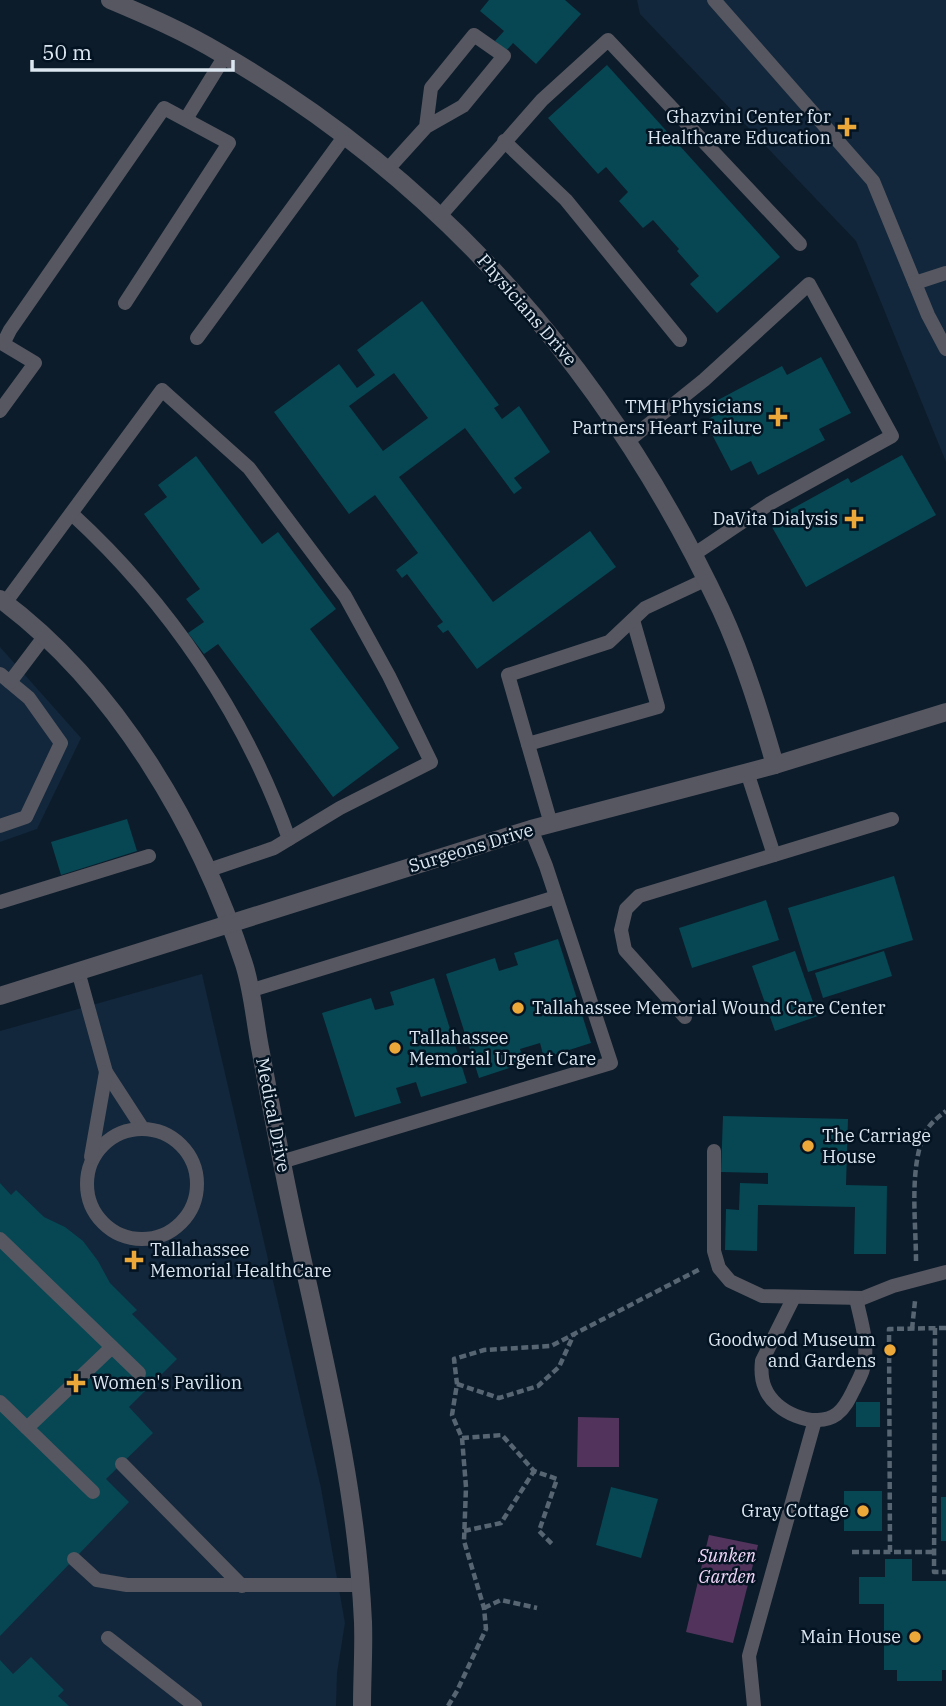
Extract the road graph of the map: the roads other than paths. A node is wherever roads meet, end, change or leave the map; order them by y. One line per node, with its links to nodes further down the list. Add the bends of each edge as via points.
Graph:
1 (714, 0): 12 (lane, via 873,181)
2 (118, 2): 3 (street, Physicians Drive)
3 (225, 56): 4 (lane); 6 (street, Physicians Drive)
4 (186, 119): 13 (lane, via 229,143); 16 (lane, via 164,108)
5 (426, 127): 5 (lane, via 463,106 504,56 474,35 431,89); 8 (lane)
6 (344, 137): 8 (street, Physicians Drive); 14 (lane)
7 (504, 141): 9 (lane); 10 (lane, via 608,40); 15 (lane, via 566,200)
8 (387, 170): 9 (street, Physicians Drive)
9 (439, 217): 19 (street, Physicians Drive, via 517,294)
10 (800, 244)
11 (946, 273): 12 (lane)
12 (915, 283): 17 (lane)
13 (125, 303)
14 (197, 338)
15 (680, 340)
16 (2, 342): 18 (lane, via 35,363)
17 (946, 349)
18 (0, 411)
19 (628, 441): 21 (street, Physicians Drive); 21 (lane, via 704,380 809,284 892,436 769,504)
20 (72, 514): 23 (lane); 35 (lane, via 104,543 174,624 215,685 249,743); 35 (lane, via 162,390 249,468 345,597 431,762)
21 (693, 555): 22 (street, Physicians Drive)
22 (705, 580): 24 (lane, via 645,608); 29 (street, Physicians Drive, via 755,697)
23 (3, 601): 25 (street, Medical Drive)
24 (633, 620): 28 (lane, via 609,642 508,675); 28 (lane, via 658,706)
25 (44, 637): 26 (lane); 38 (street, Medical Drive, via 150,762)
26 (5, 678): 33 (lane, via 29,698 61,743 26,817)
27 (946, 712): 29 (street, Surgeons Drive)
28 (528, 744): 32 (lane)
29 (775, 765): 30 (street, Surgeons Drive)
30 (747, 772): 32 (street, Surgeons Drive); 36 (lane)
31 (892, 819): 36 (lane)
32 (551, 824): 34 (street, Surgeons Drive)
33 (0, 826)
34 (531, 829): 39 (lane); 41 (street, Surgeons Drive)
35 (289, 839): 38 (lane)
36 (774, 855): 45 (lane, via 639,896 626,909 621,930 625,950)
37 (149, 856): 40 (lane)
38 (206, 872): 41 (street, Medical Drive)
39 (556, 897): 43 (lane); 49 (lane, via 611,1063)
40 (0, 902)
41 (228, 924): 42 (street, Surgeons Drive); 43 (street, Medical Drive, via 245,966)
42 (78, 971): 44 (street, Surgeons Drive); 46 (lane)
43 (249, 991): 49 (street, Medical Drive)
44 (0, 996)
45 (685, 1017)
46 (106, 1072): 47 (lane); 50 (lane)
47 (144, 1129): 50 (lane, via 110,1139); 50 (lane, via 176,1141 196,1170 192,1207 182,1223 167,1234 129,1238 111,1231 97,1218 89,1201)
48 (714, 1151): 53 (lane, via 714,1251 719,1268 730,1281 762,1296)
49 (281, 1162): 63 (street, Medical Drive, via 337,1424)
50 (89, 1166)
51 (0, 1239): 55 (lane)
52 (946, 1272): 54 (lane)
53 (794, 1297): 54 (lane); 58 (lane, via 762,1361 761,1372 765,1390 776,1404 791,1414)
54 (856, 1298): 58 (lane, via 866,1355 863,1372 846,1405 836,1415)
55 (112, 1347): 56 (lane); 59 (lane)
56 (139, 1373)
57 (0, 1402): 59 (lane)
58 (815, 1420): 68 (lane, via 749,1656)
59 (26, 1428): 61 (lane)
60 (122, 1464): 64 (lane)
61 (93, 1492)
62 (74, 1559): 64 (lane, via 97,1580 127,1585)
63 (360, 1585): 64 (lane); 67 (street, Medical Drive)
64 (242, 1586)
65 (108, 1638): 66 (lane)
66 (195, 1706)
67 (362, 1706)
68 (754, 1706)

